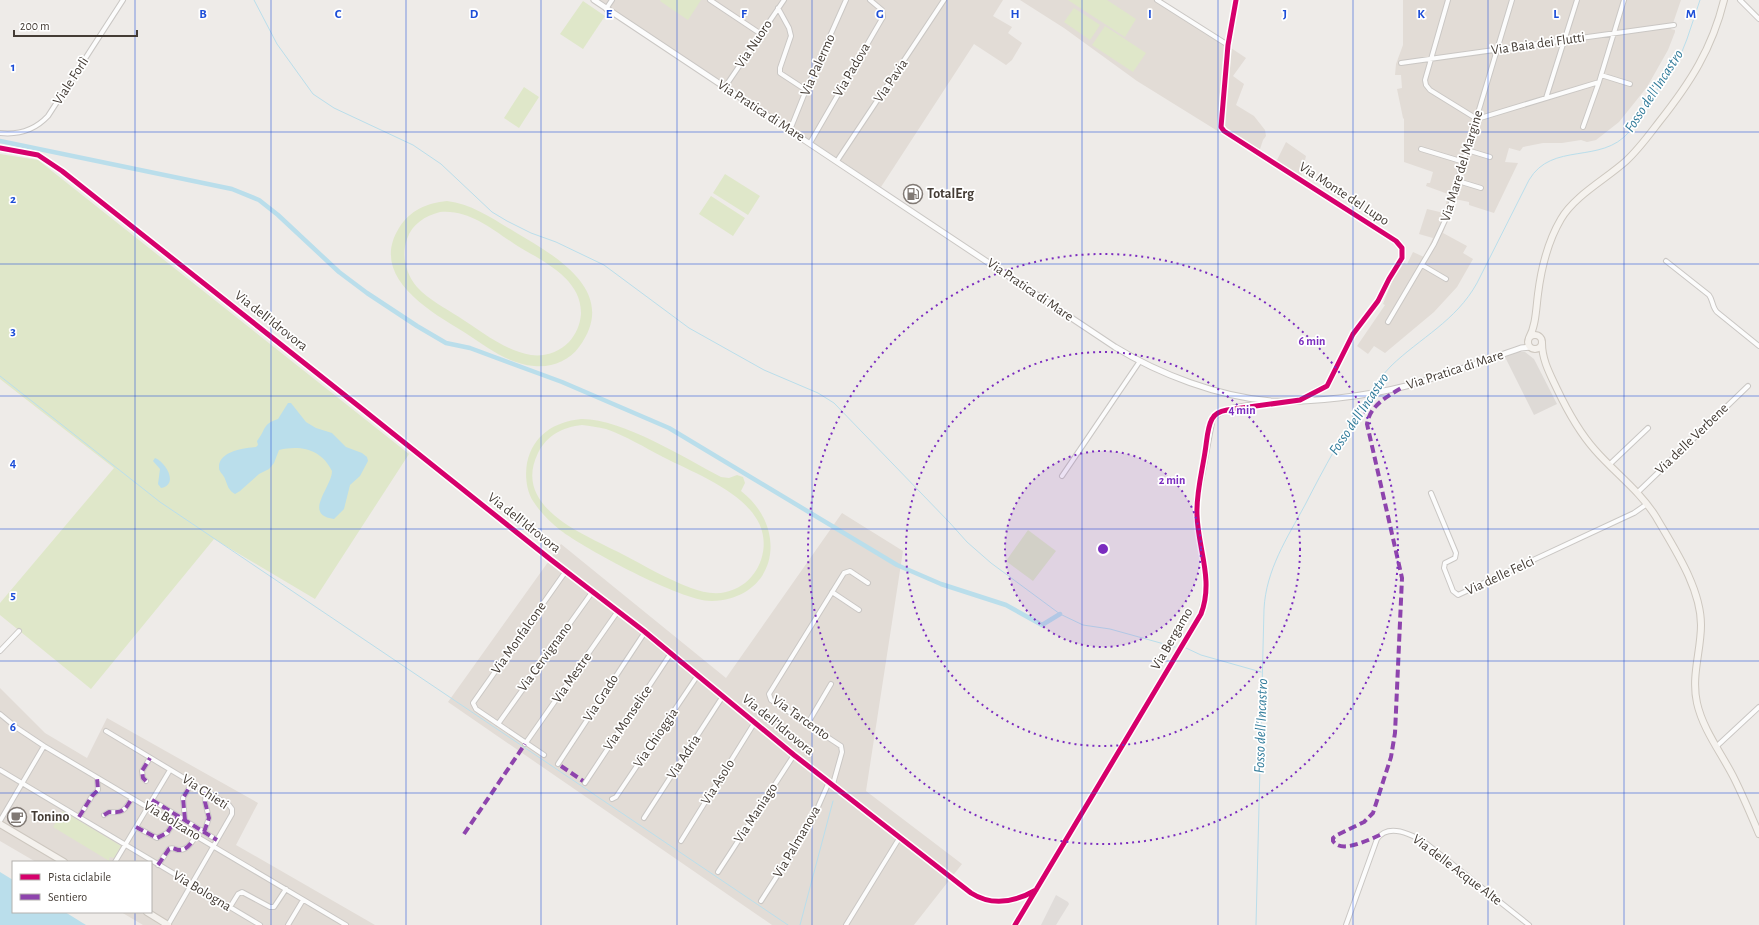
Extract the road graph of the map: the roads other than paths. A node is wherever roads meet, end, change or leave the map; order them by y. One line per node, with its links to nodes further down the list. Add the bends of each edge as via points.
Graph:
1 (123, 0): 37 (street, Viale Forlì, via 48,116 22,132)
2 (594, 0): 18 (street, Via Pratica di Mare)
3 (612, 0): 18 (street)
4 (710, 0): 22 (street)
5 (784, 0): 17 (street, Via Nuoro)
6 (846, 0): 32 (street, Via Palermo)
7 (870, 0): 38 (street, Via Padova, via 881,9 883,17)
8 (944, 0): 43 (street, Via Pavia)
9 (1157, 0): 24 (street)
10 (1236, 0): 24 (street, Via Monte del Lupo)
11 (1449, 0): 26 (street)
12 (1512, 0): 25 (street, Via Mare del Margine)
13 (1576, 0): 23 (street)
14 (1624, 0): 21 (street)
15 (1724, 0): 51 (main road, via 1707,52 1673,104 1634,154 1577,201 1561,219 1541,275)
16 (1740, 0): 19 (street)
17 (778, 8): 22 (street, Via Nuoro); 32 (street, via 790,28 791,36 779,69 780,73)
18 (606, 9): 31 (street, Via Pratica di Mare)
19 (1759, 19)
20 (1674, 25): 21 (street, Via Baia dei Flutti)
21 (1614, 33): 23 (street, Via Baia dei Flutti); 28 (street)
22 (761, 34): 31 (street, Via Nuoro)
23 (1565, 40): 25 (street, Via Baia dei Flutti); 33 (street)
24 (1228, 45): 59 (street, Via Monte del Lupo, via 1221,123 1224,131 1396,241 1403,250 1402,260 1378,301 1356,330 1328,384)
25 (1498, 50): 26 (street, Via Baia dei Flutti); 34 (street, Via Mare del Margine)
26 (1432, 58): 27 (street, Via Baia dei Flutti); 34 (street, via 1425,81 1428,88)
27 (1401, 63)
28 (1601, 75): 29 (street); 30 (street)
29 (1599, 82): 33 (street); 35 (street)
30 (1630, 84)
31 (725, 87): 36 (street, Via Pratica di Mare)
32 (806, 90): 36 (street, Via Palermo)
33 (1546, 98): 34 (street)
34 (1477, 118): 41 (street, Via Mare del Margine)
35 (1583, 127)
36 (790, 130): 38 (street, Via Pratica di Mare)
37 (0, 133)
38 (810, 143): 43 (street, Via Pratica di Mare)
39 (0, 148): 66 (street, Via dell'Idrovora, via 31,153 51,163 550,560)
40 (1421, 149): 44 (street)
41 (1467, 150): 42 (street); 44 (street, Via Mare del Margine)
42 (1490, 157)
43 (837, 161): 57 (street, Via Pratica di Mare, via 1115,347)
44 (1464, 162): 45 (street, Via Mare del Margine)
45 (1458, 181): 46 (street); 48 (street, Via Mare del Margine, via 1444,226)
46 (1481, 188)
47 (1666, 261): 55 (street, via 1709,295 1717,312)
48 (1422, 265): 49 (street); 50 (street, Via Mare del Margine)
49 (1446, 279)
50 (1388, 322)
51 (1534, 324): 52 (main road); 54 (main road)
52 (1539, 336): 53 (main road); 54 (main road, via 1532,336)
53 (1542, 343): 54 (main road, via 1540,347); 56 (main road)
54 (1530, 344): 56 (main road); 59 (street, Via Pratica di Mare, via 1409,385 1359,394)
55 (1759, 346)
56 (1543, 357): 61 (main road, via 1576,425 1590,446)
57 (1140, 361): 59 (street, Via Pratica di Mare, via 1225,392 1264,400); 62 (street)
58 (1748, 386): 64 (street, Via delle Verbene)
59 (1300, 400): 130 (street, Via Bergamo, via 1227,410 1216,414 1212,419 1197,500 1206,574 1206,594 1201,614)
60 (1648, 428): 61 (street)
61 (1609, 465): 64 (main road)
62 (1062, 476)
63 (1431, 493): 65 (street, Via delle Felci, via 1456,553 1454,559 1446,563 1444,568 1453,591 1458,595 1634,513)
64 (1637, 493): 65 (main road)
65 (1647, 504): 87 (main road, via 1696,593 1701,624 1695,691 1700,713)
66 (566, 570): 68 (street, Via dell'Idrovora); 83 (street, Via Monfalcone, via 474,702 473,705)
67 (868, 583): 69 (street, Via Tarcento, via 847,571)
68 (593, 591): 71 (street, Via dell'Idrovora); 83 (street, Via Cervignano)
69 (832, 592): 70 (street); 82 (street, Via Tarcento, via 769,694 770,699)
70 (860, 610)
71 (618, 611): 73 (street, Via dell'Idrovora); 85 (street, Via Mestre)
72 (19, 632): 74 (street)
73 (645, 632): 75 (street, Via dell'Idrovora); 91 (street, Via Grado)
74 (0, 651)
75 (671, 653): 76 (street, Via dell'Idrovora); 96 (street, Via Monselice)
76 (698, 675): 78 (street, Via dell'Idrovora); 102 (street, Via Chioggia)
77 (831, 684): 82 (street)
78 (723, 696): 81 (street, Via dell'Idrovora); 108 (street, Via Adria)
79 (1759, 706): 87 (street)
80 (0, 714): 86 (street, Via Bolzano)
81 (755, 722): 89 (street, Via dell'Idrovora); 119 (street, Via Asolo)
82 (808, 723): 98 (street, Via Tarcento, via 842,748)
83 (498, 724): 85 (street)
84 (106, 731): 90 (street, Via Chieti)
85 (525, 744): 88 (street)
86 (44, 746): 94 (street, Via Bolzano); 99 (street)
87 (1717, 746): 112 (main road)
88 (544, 755)
89 (794, 755): 98 (street, Via dell'Idrovora); 127 (street, Via Maniago)
90 (150, 758): 93 (street, Via Chieti); 95 (street, via 142,771 142,776)
91 (558, 764)
92 (0, 770): 99 (street, Via Bologna)
93 (170, 770): 97 (street, Via Chieti); 103 (street)
94 (97, 778): 101 (street, Via Bolzano); 107 (street, via 98,790)
95 (146, 780)
96 (585, 782)
97 (192, 783): 100 (street, Via Chieti); 109 (street, via 183,798)
98 (831, 783): 117 (street, Via dell'Idrovora); 132 (street, Via Palmanova, via 810,825)
99 (22, 784): 107 (street, Via Bologna); 111 (street)
100 (206, 792): 114 (street, via 205,802 209,818); 118 (street, Via Chieti, via 232,809 232,814)
101 (132, 798): 104 (street, Via Bolzano); 105 (street, via 123,810)
102 (612, 799)
103 (152, 800): 104 (street); 106 (street)
104 (148, 807): 110 (street, Via Bolzano); 113 (street)
105 (104, 815)
106 (178, 816): 109 (street); 110 (street)
107 (79, 817): 120 (street, Via Bologna)
108 (644, 818)
109 (185, 820): 114 (street)
110 (174, 822): 113 (street, via 167,833 157,838); 116 (street, Via Bolzano)
111 (0, 823): 122 (main road)
112 (1757, 824): 115 (main road)
113 (136, 826): 120 (street)
114 (204, 832): 118 (street)
115 (1759, 834)
116 (196, 836): 121 (street, Via Bolzano); 126 (street, via 181,850 169,849)
117 (900, 837): 130 (street, Via dell'Idrovora, via 983,899 1006,901 1020,898); 139 (street)
118 (217, 840): 121 (street, Via Chieti)
119 (680, 841)
120 (125, 845): 123 (street); 124 (street, Via Bologna)
121 (213, 846): 128 (street, Via Chieti); 129 (street, Via Bolzano)
122 (62, 861)
123 (116, 861)
124 (151, 861)
125 (152, 861): 126 (street, Via Bologna)
126 (158, 865): 128 (street, Via Bologna)
127 (718, 872)
128 (192, 884): 133 (street, Via Bologna); 135 (street, Via Chieti)
129 (286, 890): 131 (street, Via Bolzano); 133 (street, via 274,907 242,892)
130 (1036, 890): 140 (street, Via Bergamo)
131 (303, 900): 137 (street); 138 (street, Via Bolzano)
132 (761, 902)
133 (230, 907): 136 (street, Via Bologna)
134 (149, 913): 135 (main road)
135 (168, 925)
136 (260, 925)
137 (288, 925)
138 (346, 925)
139 (846, 925)
140 (1015, 925)
141 (1346, 925): 142 (street, Via delle Acque Alte, via 1376,839 1389,831 1398,831 1421,840)
142 (1529, 925)

